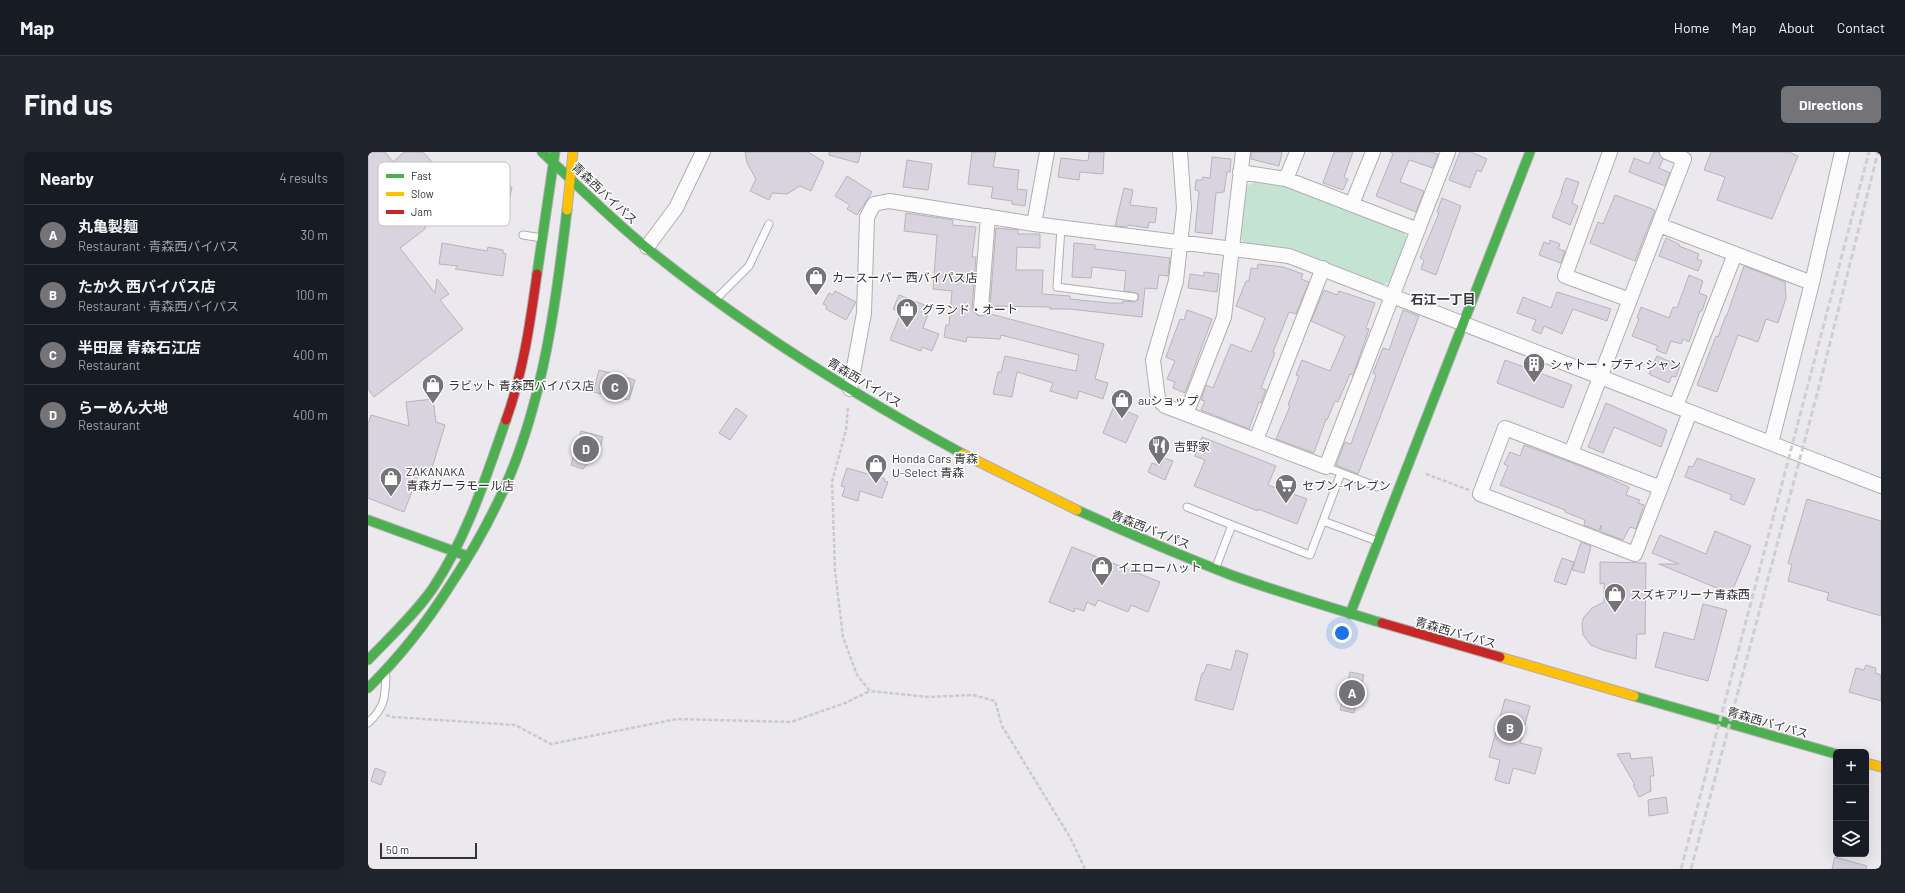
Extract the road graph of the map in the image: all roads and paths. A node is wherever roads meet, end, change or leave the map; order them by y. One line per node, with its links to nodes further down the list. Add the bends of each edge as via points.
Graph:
1 (542, 152): 15 (main road, 青森西バイパス)
2 (554, 152): 15 (main road)
3 (572, 152): 17 (main road)
4 (703, 152): 29 (street, via 676,208)
5 (1047, 152): 22 (street)
6 (1180, 152): 28 (street, via 1184,208)
7 (1243, 152): 16 (street)
8 (1297, 152): 18 (street)
9 (1373, 152): 19 (street)
10 (1448, 152): 25 (street)
11 (1530, 152): 39 (main road)
12 (1610, 152): 37 (street, via 1564,276)
13 (1667, 152): 23 (street, via 1684,159)
14 (1842, 152): 33 (street)
15 (554, 163): 17 (main road, 青森西バイパス); 27 (main road)
16 (1240, 172): 18 (street); 30 (street)
17 (571, 178): 29 (main road, 青森西バイパス); 61 (main road, via 549,335 534,402 505,487)
18 (1286, 179): 19 (street)
19 (1352, 204): 25 (street)
20 (988, 216): 22 (street); 38 (street); 41 (street, via 889,201 874,204 867,217 864,313)
21 (769, 224): 36 (lane, via 750,266)
22 (1034, 224): 24 (street)
23 (1659, 225): 31 (street); 37 (street)
24 (1061, 228): 28 (street); 35 (lane, via 1057,287)
25 (1418, 230): 34 (street)
26 (523, 235): 27 (lane)
27 (542, 238): 60 (main road, via 529,333 512,404 473,511)
28 (1180, 243): 30 (street); 44 (street, via 1176,281 1153,360 1158,399 1165,406)
29 (647, 247): 36 (main road, 青森西バイパス)
30 (1232, 248): 32 (street, via 1289,256); 44 (street, via 1224,317)
31 (1735, 254): 33 (street); 42 (street)
32 (1323, 268): 34 (street); 45 (street)
33 (1812, 283): 46 (street)
34 (1393, 295): 39 (street); 48 (street)
35 (1134, 297)
36 (716, 299): 41 (main road, 青森西バイパス)
37 (1630, 300): 40 (street)
38 (981, 308)
39 (1464, 324): 40 (street); 59 (main road)
40 (1601, 377): 42 (street); 47 (street)
41 (850, 389): 62 (main road, 青森西バイパス, via 990,469 1098,520); 67 (path, via 846,430 832,482 835,571 844,637 857,675)
42 (1676, 406): 43 (street)
43 (1690, 412): 46 (street); 53 (street)
44 (1186, 414): 45 (street)
45 (1256, 440): 48 (street)
46 (1770, 442): 51 (street)
47 (1571, 454): 53 (street); 54 (street, via 1505,428)
48 (1326, 467): 49 (lane)
49 (1341, 473): 52 (lane); 57 (lane)
50 (1426, 474): 54 (path)
51 (1881, 486)
52 (1378, 487)
53 (1661, 488): 54 (street, via 1635,554)
54 (1480, 494)
55 (1187, 507): 58 (lane)
56 (368, 520): 60 (main road)
57 (1323, 521): 58 (lane, via 1310,555); 59 (lane)
58 (1232, 525): 62 (lane)
59 (1379, 541): 63 (main road)
60 (454, 551): 61 (main road); 64 (main road, via 433,588)
61 (469, 557): 65 (main road, via 420,630)
62 (1215, 568): 63 (main road, 青森西バイパス)
63 (1350, 614): 70 (main road, 青森西バイパス)
64 (368, 660)
65 (387, 672): 66 (main road); 68 (lane, via 385,696)
66 (368, 688)
67 (870, 691): 68 (path, via 791,722 677,719 551,744 515,725 393,717); 73 (path, via 928,697 973,695 995,701 1002,726 1071,839)
68 (380, 712): 69 (lane)
69 (368, 723)
70 (1833, 753)
71 (1869, 764): 72 (main road)
72 (1881, 767)
73 (1085, 869)

